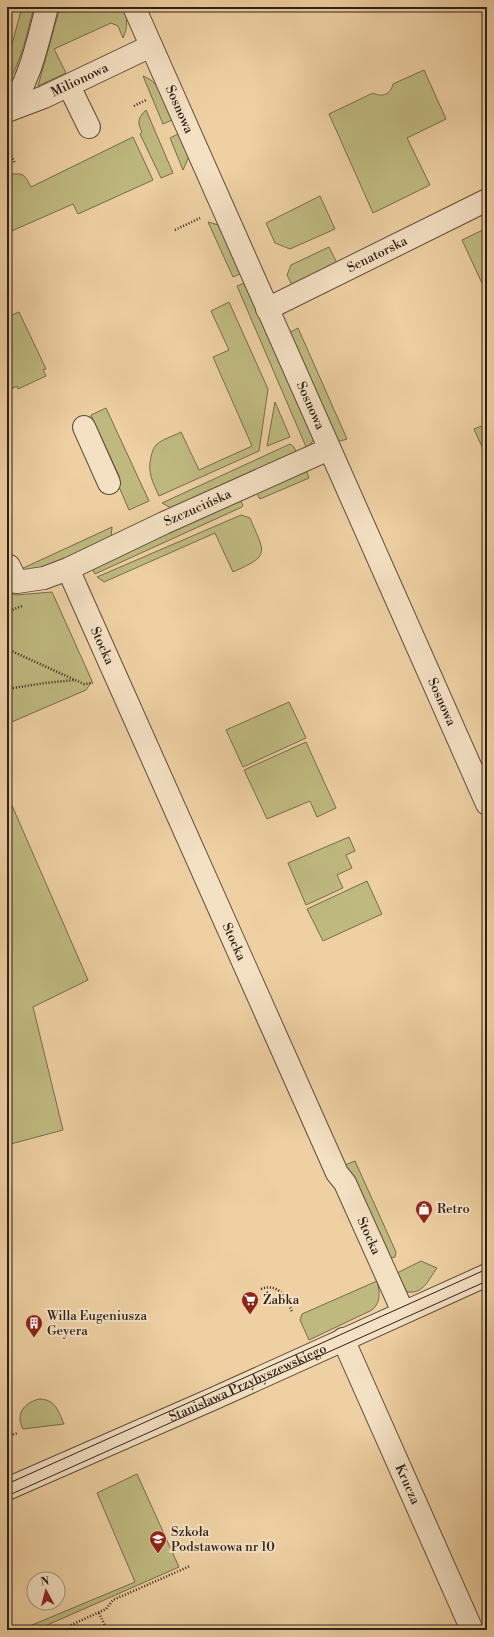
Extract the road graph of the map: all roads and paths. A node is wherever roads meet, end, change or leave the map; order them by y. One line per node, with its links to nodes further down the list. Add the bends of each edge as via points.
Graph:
1 (47, 7): 7 (street, Milionowa, via 24,82)
2 (134, 7): 3 (street, Sosnowa)
3 (151, 46): 4 (street, Milionowa); 14 (street, Sosnowa)
4 (69, 86): 7 (street, Milionowa, via 19,108); 8 (street)
5 (146, 100): 6 (path)
6 (134, 106)
7 (7, 110)
8 (89, 127)
9 (7, 148): 10 (path)
10 (15, 163)
11 (487, 200): 14 (street, Senatorska)
12 (200, 218): 13 (path)
13 (175, 230)
14 (267, 309): 16 (street, Sosnowa)
15 (84, 427): 17 (street)
16 (329, 449): 19 (street, Szczucińska); 24 (street, Sosnowa)
17 (109, 483)
18 (9, 566): 19 (street, Szczucińska, via 17,582 44,578)
19 (68, 569): 28 (street, Stocka, via 337,1173 345,1183)
20 (7, 649): 22 (path, via 84,684)
21 (76, 680): 23 (path)
22 (96, 683)
23 (7, 689)
24 (487, 804)
25 (487, 1275): 28 (street, Stanisława Przybyszewskiego)
26 (261, 1289): 27 (path, via 270,1287 279,1290 285,1296)
27 (292, 1312)
28 (403, 1312): 29 (street, Stanisława Przybyszewskiego)
29 (343, 1339): 32 (street, Stanisława Przybyszewskiego); 37 (street, Krucza)
30 (18, 1433): 31 (path)
31 (7, 1436)
32 (7, 1489)
33 (190, 1566): 34 (path, via 113,1600 106,1610)
34 (99, 1613): 35 (path); 36 (path)
35 (60, 1630)
36 (106, 1630)
37 (472, 1630)

